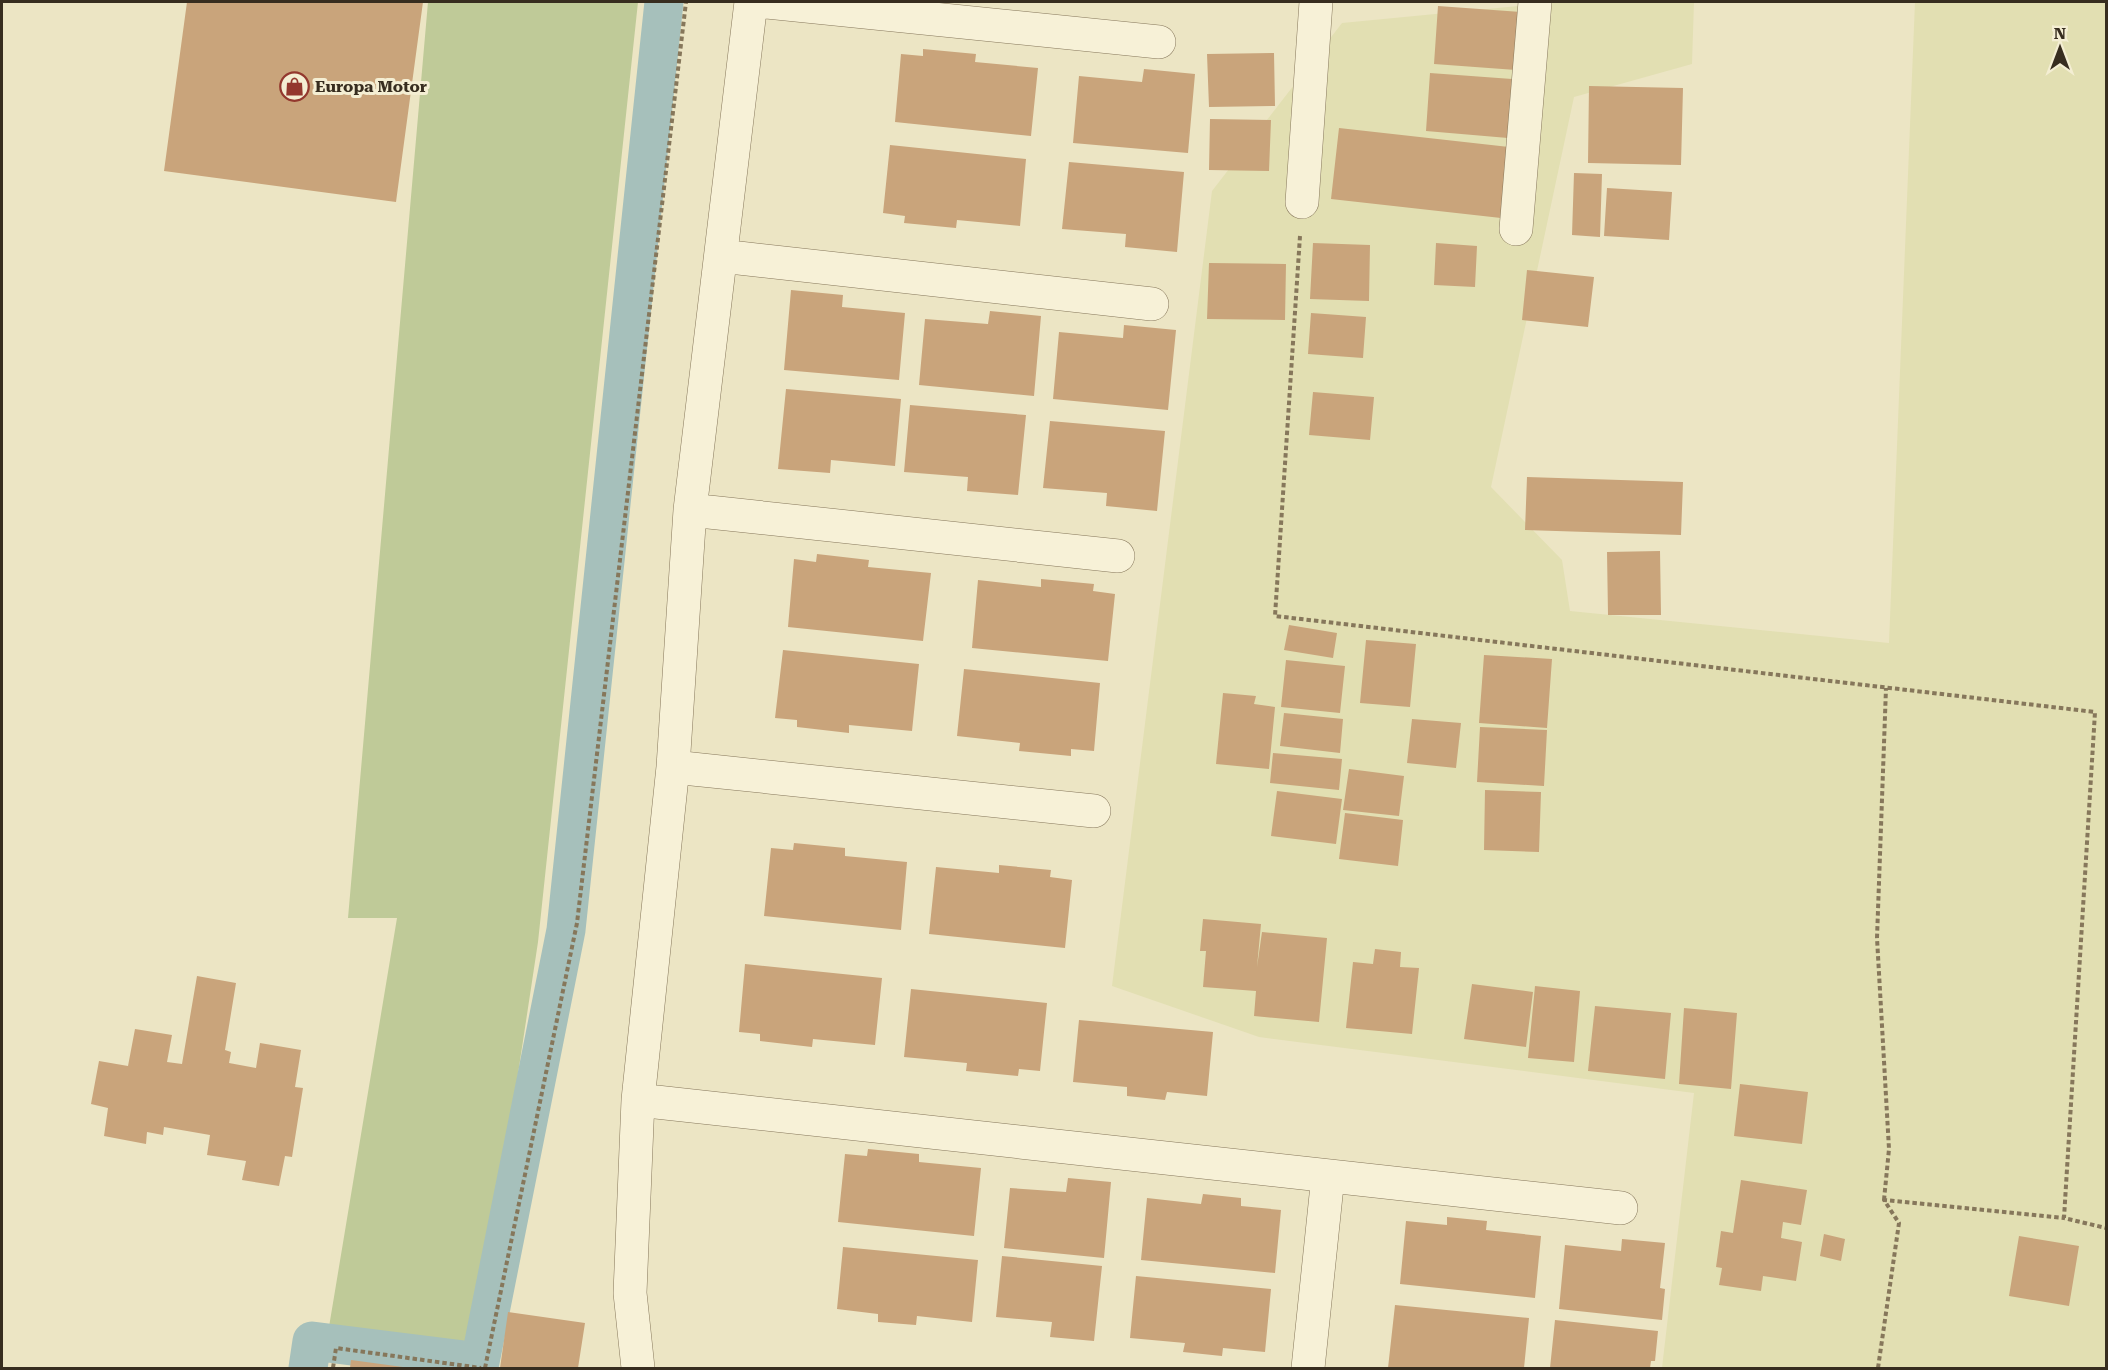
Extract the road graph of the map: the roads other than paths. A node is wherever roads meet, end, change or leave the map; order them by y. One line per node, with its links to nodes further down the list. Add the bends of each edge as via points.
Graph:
1 (751, 2): 8 (street)
2 (767, 2): 5 (street)
3 (1316, 2): 6 (street)
4 (1535, 2): 7 (street)
5 (1159, 42)
6 (1302, 202)
7 (1516, 229)
8 (721, 256): 9 (street); 10 (street)
9 (1152, 304)
10 (690, 510): 11 (street); 12 (street)
11 (1118, 556)
12 (673, 767): 13 (street); 14 (street)
13 (1094, 811)
14 (638, 1100): 15 (street); 17 (street, via 630,1293)
15 (1328, 1176): 16 (street); 18 (street)
16 (1621, 1208)
17 (638, 1368)
18 (1308, 1368)

